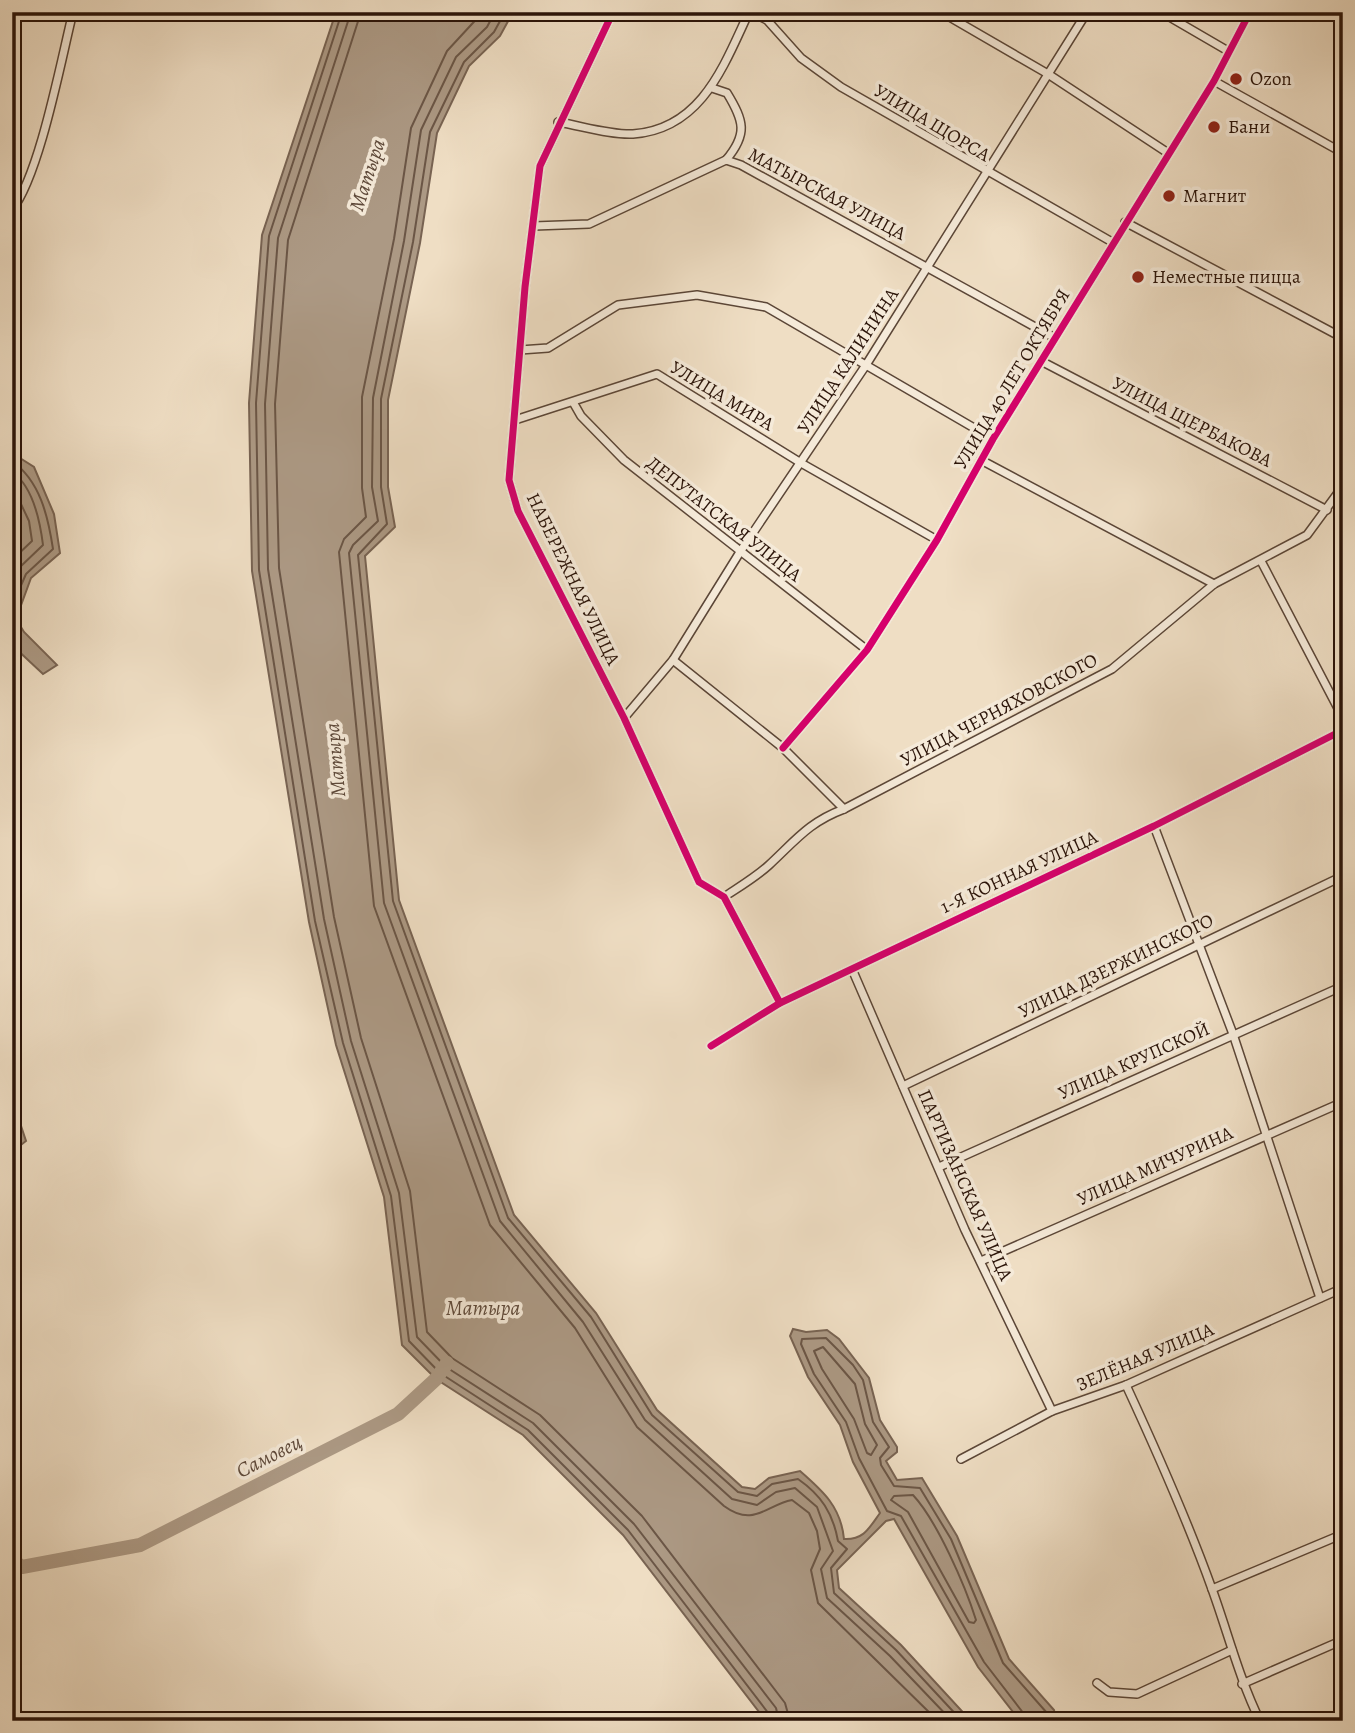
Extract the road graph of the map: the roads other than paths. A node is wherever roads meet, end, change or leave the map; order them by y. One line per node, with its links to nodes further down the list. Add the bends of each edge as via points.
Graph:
1 (73, 12): 17 (street, via 43,133 20,200)
2 (613, 12): 12 (street, НАБЕРЕЖНАЯ УЛИЦА)
3 (750, 12): 11 (street); 16 (street, УЛИЦА ЩОРСА, via 767,20 801,58 841,87)
4 (941, 12): 9 (street)
5 (1087, 12): 9 (street, УЛИЦА КАЛИНИНА)
6 (1161, 12): 8 (street)
7 (1250, 12): 8 (street, УЛИЦА 40 ЛЕТ ОКТЯБРЯ)
8 (1228, 51): 10 (street, УЛИЦА 40 ЛЕТ ОКТЯБРЯ)
9 (1048, 74): 14 (street); 16 (street, УЛИЦА КАЛИНИНА)
10 (1214, 81): 13 (street); 14 (street, УЛИЦА 40 ЛЕТ ОКТЯБРЯ)
11 (712, 88): 12 (street, via 699,104 664,127 632,134); 15 (street, via 727,93 741,117 740,144)
12 (558, 122): 19 (street, НАБЕРЕЖНАЯ УЛИЦА, via 540,166)
13 (1343, 152)
14 (1168, 153): 18 (street, УЛИЦА 40 ЛЕТ ОКТЯБРЯ)
15 (726, 160): 19 (street, МАТЫРСКАЯ УЛИЦА, via 589,225); 21 (street, МАТЫРСКАЯ УЛИЦА)
16 (986, 173): 20 (street, УЛИЦА ЩОРСА); 21 (street, УЛИЦА КАЛИНИНА)
17 (12, 210)
18 (1125, 222): 20 (street, УЛИЦА 40 ЛЕТ ОКТЯБРЯ); 23 (street)
19 (534, 226): 24 (street, НАБЕРЕЖНАЯ УЛИЦА)
20 (1112, 242): 22 (street, УЛИЦА 40 ЛЕТ ОКТЯБРЯ)
21 (928, 265): 22 (street, МАТЫРСКАЯ УЛИЦА); 26 (street, УЛИЦА КАЛИНИНА)
22 (1055, 338): 25 (street, УЛИЦА 40 ЛЕТ ОКТЯБРЯ)
23 (1343, 338)
24 (520, 350): 26 (street, via 548,348 618,305 697,295 766,307); 28 (street, НАБЕРЕЖНАЯ УЛИЦА)
25 (1041, 361): 29 (street, УЛИЦА 40 ЛЕТ ОКТЯБРЯ); 33 (street, УЛИЦА ЩЕРБАКОВА)
26 (866, 365): 29 (street); 31 (street, УЛИЦА КАЛИНИНА)
27 (573, 402): 28 (street, УЛИЦА МИРА); 31 (street, УЛИЦА МИРА, via 657,374); 35 (street, ДЕПУТАТСКАЯ УЛИЦА, via 624,460)
28 (514, 420): 40 (street, НАБЕРЕЖНАЯ УЛИЦА, via 509,480 518,510)
29 (993, 439): 30 (street, УЛИЦА 40 ЛЕТ ОКТЯБРЯ)
30 (981, 460): 34 (street, УЛИЦА 40 ЛЕТ ОКТЯБРЯ); 37 (street, УЛИЦА 40 ЛЕТ ОКТЯБРЯ)
31 (801, 463): 34 (street, УЛИЦА МИРА); 35 (street, УЛИЦА КАЛИНИНА)
32 (1343, 486): 33 (street, УЛИЦА ЧЕРНЯХОВСКОГО)
33 (1328, 510): 36 (street, УЛИЦА ЧЕРНЯХОВСКОГО, via 1307,535)
34 (937, 540): 38 (street, УЛИЦА 40 ЛЕТ ОКТЯБРЯ)
35 (740, 552): 38 (street, ДЕПУТАТСКАЯ УЛИЦА); 39 (street, УЛИЦА КАЛИНИНА)
36 (1261, 561): 37 (street, УЛИЦА ЧЕРНЯХОВСКОГО); 41 (street)
37 (1214, 584): 44 (street, УЛИЦА ЧЕРНЯХОВСКОГО, via 1112,669)
38 (867, 650): 43 (street, УЛИЦА 40 ЛЕТ ОКТЯБРЯ)
39 (673, 660): 40 (street, УЛИЦА КАЛИНИНА); 43 (street)
40 (624, 718): 47 (street, НАБЕРЕЖНАЯ УЛИЦА, via 699,882)
41 (1343, 718)
42 (1343, 730): 45 (street, 1-Я КОННАЯ УЛИЦА)
43 (783, 748): 44 (street)
44 (844, 809): 47 (street, УЛИЦА ЧЕРНЯХОВСКОГО, via 819,818 768,866)
45 (1154, 826): 48 (street); 49 (street, 1-Я КОННАЯ УЛИЦА)
46 (1343, 876): 48 (street, УЛИЦА ДЗЕРЖИНСКОГО)
47 (724, 897): 51 (street, НАБЕРЕЖНАЯ УЛИЦА)
48 (1198, 943): 52 (street); 54 (street, УЛИЦА ДЗЕРЖИНСКОГО)
49 (852, 969): 51 (street, 1-Я КОННАЯ УЛИЦА); 54 (street, ПАРТИЗАНСКАЯ УЛИЦА)
50 (1343, 986): 52 (street, УЛИЦА КРУПСКОЙ)
51 (779, 1003): 53 (street, 1-Я КОННАЯ УЛИЦА)
52 (1233, 1034): 56 (street); 57 (street, УЛИЦА КРУПСКОЙ)
53 (711, 1046)
54 (903, 1086): 57 (street, ПАРТИЗАНСКАЯ УЛИЦА)
55 (1343, 1102): 56 (street, УЛИЦА МИЧУРИНА)
56 (1265, 1135): 58 (street, УЛИЦА МИЧУРИНА); 60 (street)
57 (939, 1167): 58 (street, ПАРТИЗАНСКАЯ УЛИЦА)
58 (981, 1261): 62 (street, ПАРТИЗАНСКАЯ УЛИЦА)
59 (1343, 1288): 60 (street, ЗЕЛЁНАЯ УЛИЦА)
60 (1320, 1298): 61 (street, ЗЕЛЁНАЯ УЛИЦА)
61 (1126, 1385): 62 (street, ЗЕЛЁНАЯ УЛИЦА); 65 (street)
62 (1052, 1411): 63 (street, ЗЕЛЁНАЯ УЛИЦА)
63 (961, 1459)
64 (1343, 1534): 65 (street)
65 (1212, 1589): 67 (street)
66 (1343, 1640): 69 (street)
67 (1232, 1650): 68 (street, via 1138,1694 1109,1692); 69 (street)
68 (1097, 1683)
69 (1242, 1684): 70 (street)
70 (1260, 1721)

